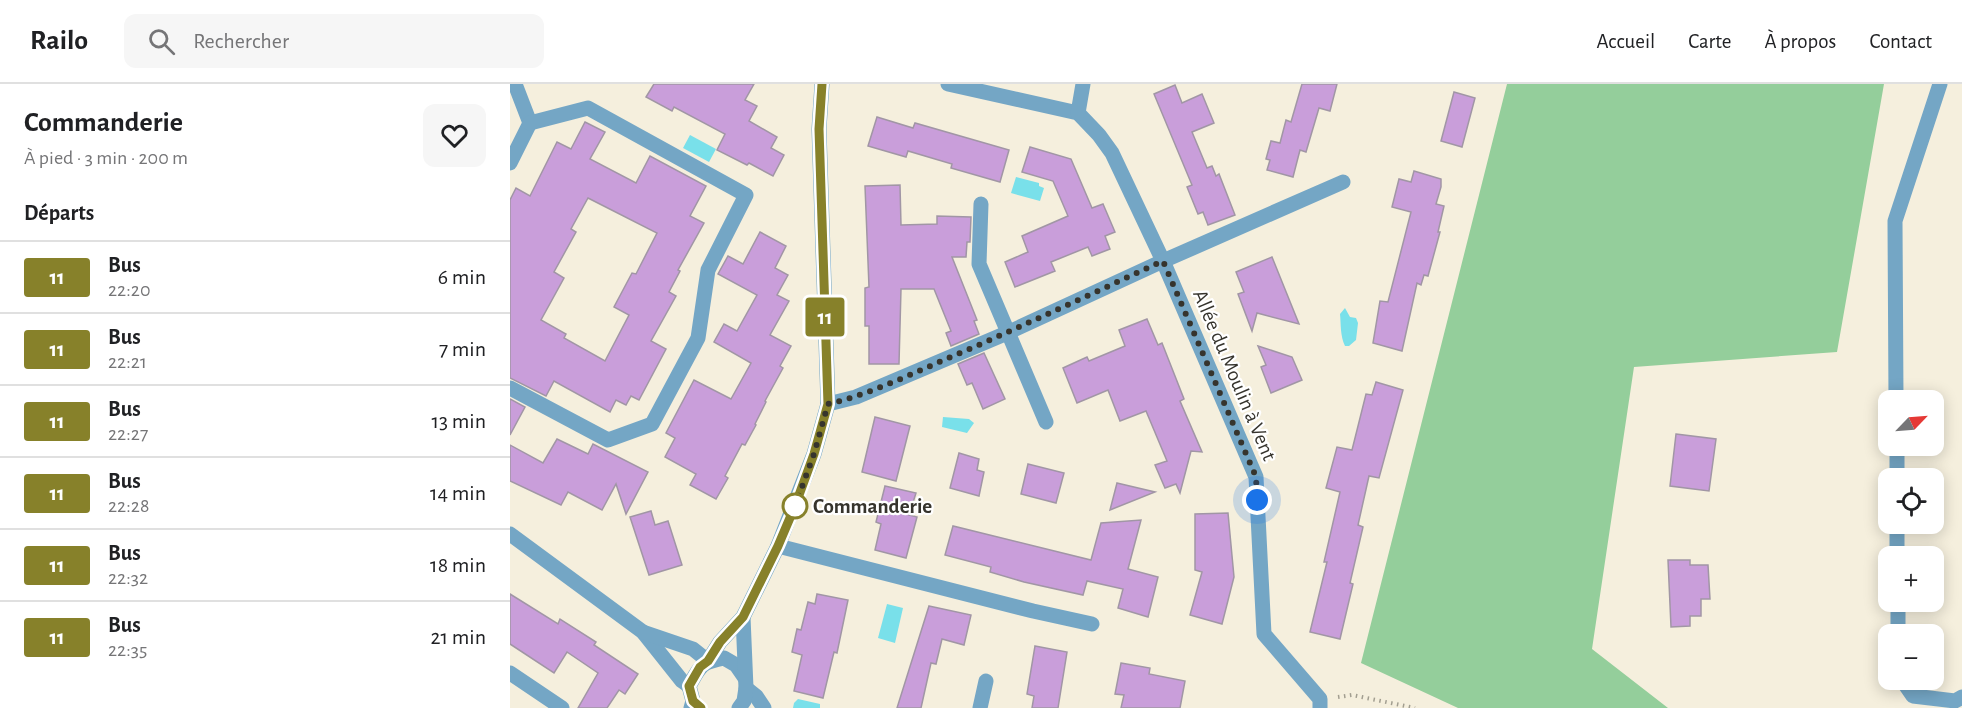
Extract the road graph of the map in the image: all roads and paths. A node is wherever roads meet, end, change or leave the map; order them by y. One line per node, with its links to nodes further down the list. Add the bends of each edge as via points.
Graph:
1 (515, 84): 7 (street)
2 (822, 84): 15 (street, via 819,129)
3 (948, 84): 6 (street)
4 (1083, 84): 6 (street)
5 (1940, 84): 14 (street, via 1895,221)
6 (1078, 113): 11 (street, Allée du Moulin à Vent, via 1112,153)
7 (530, 123): 8 (street); 13 (street, via 588,108 746,195 708,270 698,338 652,424 608,440)
8 (510, 163)
9 (1343, 182): 11 (street)
10 (981, 204): 12 (street, via 979,264)
11 (1163, 261): 12 (street); 29 (street, Allée du Moulin à Vent, via 1256,477 1264,634)
12 (1007, 333): 15 (street, via 856,397); 16 (street)
13 (510, 388)
14 (1896, 390)
15 (828, 404): 18 (street, via 814,454)
16 (1046, 422)
17 (510, 534): 21 (street)
18 (778, 546): 19 (street); 20 (street)
19 (743, 617): 22 (street); 25 (street)
20 (1092, 624)
21 (643, 632): 22 (street, via 693,650); 26 (street)
22 (708, 661): 25 (street, via 724,658 736,665); 26 (street)
23 (510, 673): 31 (street)
24 (986, 681): 34 (street)
25 (745, 683): 32 (street, via 744,701); 33 (street)
26 (689, 686): 30 (street)
27 (1909, 690): 28 (street, via 1913,696 1956,702)
28 (1962, 698)
29 (1320, 703): 35 (path, via 1352,695)
30 (695, 706)
31 (562, 708)
32 (739, 708)
33 (764, 708)
34 (980, 708)
35 (1415, 708)

